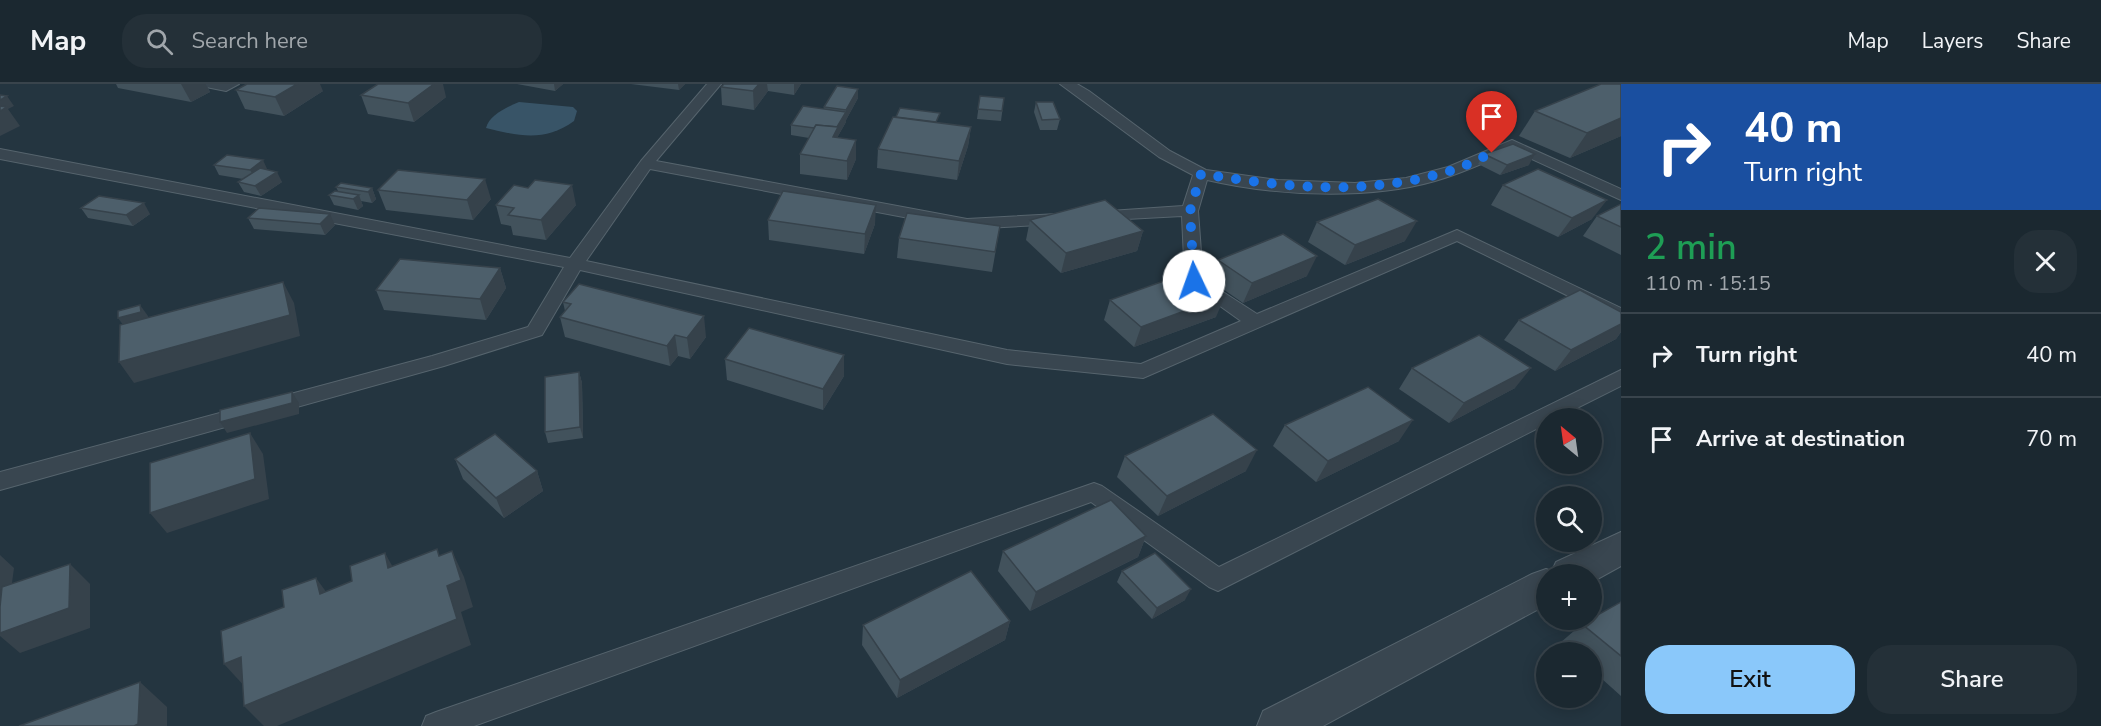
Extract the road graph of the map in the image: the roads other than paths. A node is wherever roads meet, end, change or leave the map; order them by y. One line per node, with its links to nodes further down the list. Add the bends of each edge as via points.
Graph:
1 (211, 84): 2 (lane)
2 (232, 84)
3 (714, 84): 6 (lane)
4 (1068, 84): 7 (lane, via 1090,96 1152,147)
5 (0, 154): 10 (lane)
6 (646, 164): 9 (lane, via 967,224); 10 (lane)
7 (1201, 174): 8 (lane, via 1271,185 1334,189 1388,186 1452,171 1512,144); 9 (lane)
8 (1621, 195)
9 (1190, 211): 12 (lane, via 1194,281)
10 (575, 264): 12 (lane, via 1007,357 1143,371); 14 (lane, via 535,331)
11 (1621, 316): 12 (lane, via 1457,235)
12 (1256, 322)
13 (1621, 377): 18 (lane, via 1218,580 1094,492)
14 (0, 481)
15 (1621, 548): 16 (street)
16 (1590, 564)
17 (1536, 591): 19 (street)
18 (436, 726)
19 (1279, 726)

